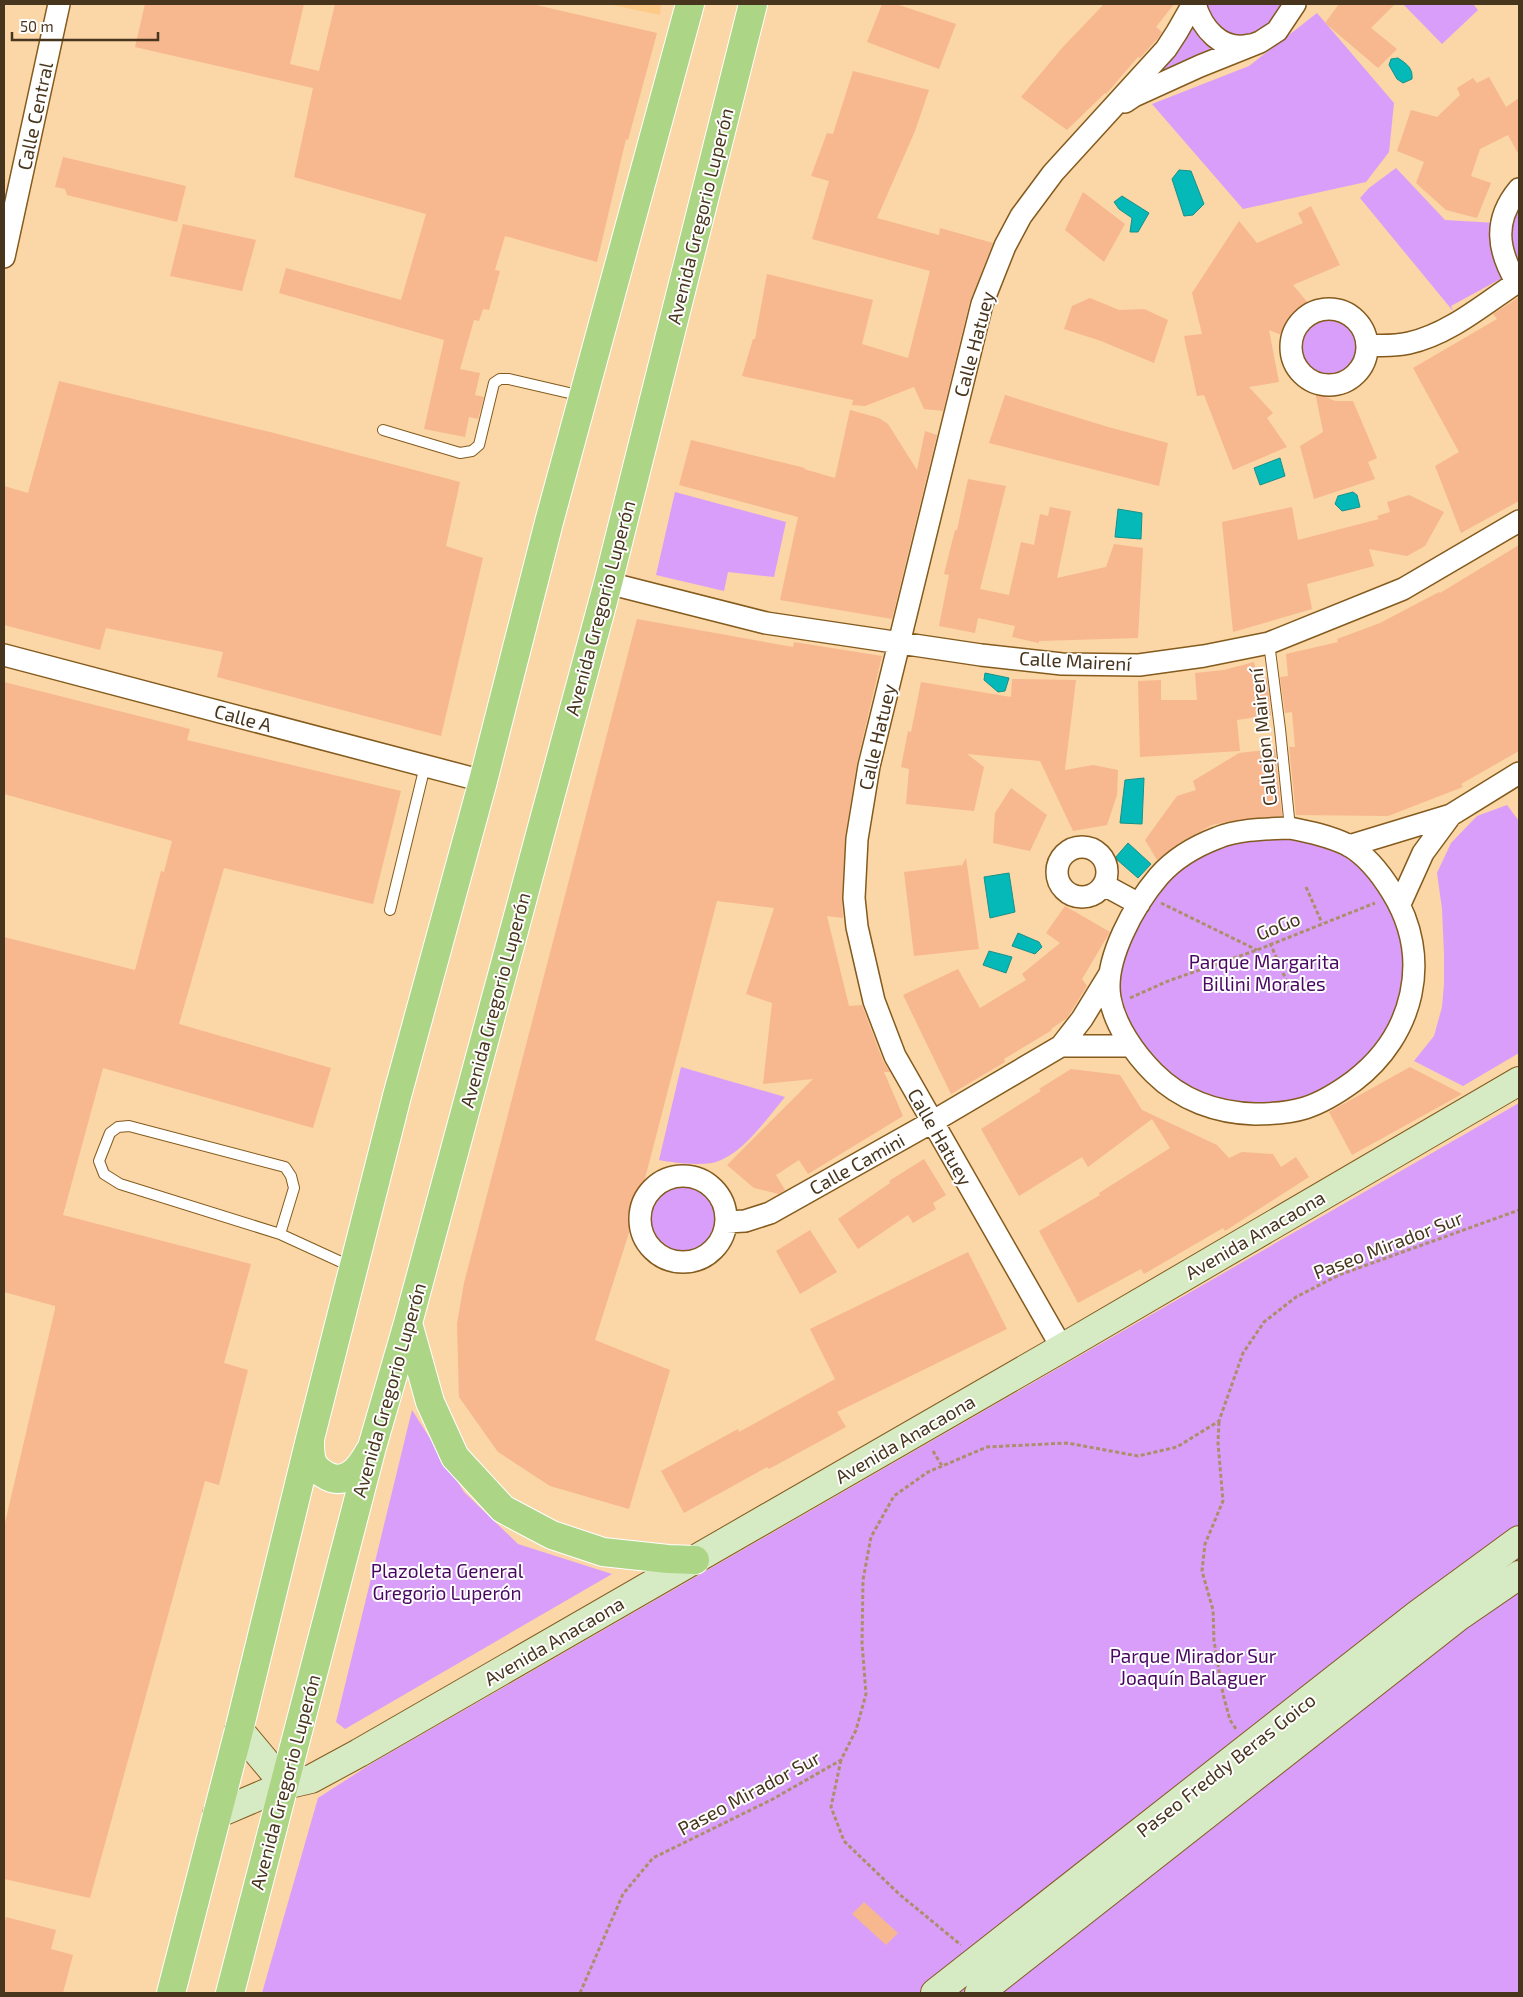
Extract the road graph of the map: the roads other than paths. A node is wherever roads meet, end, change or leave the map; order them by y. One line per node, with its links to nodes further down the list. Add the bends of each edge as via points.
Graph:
1 (59, 4): 11 (street, Calle Central)
2 (736, 4): 8 (main road, via 738,16 724,67)
3 (753, 4): 8 (main road, Avenida Gregorio Luperón)
4 (1194, 4): 7 (street, via 1206,30 1217,39 1231,45 1246,46); 9 (street, Calle Hatuey, via 1166,49)
5 (692, 5): 15 (main road)
6 (1290, 8): 7 (street, Calle Hatuey, via 1277,31)
7 (1260, 42): 9 (street, Calle Hatuey, via 1134,96)
8 (730, 94): 18 (main road, Avenida Gregorio Luperón)
9 (1099, 122): 19 (street, Calle Hatuey, via 1053,173 1021,216 982,304)
10 (1519, 189): 13 (street, via 1507,207 1501,226 1506,266)
11 (8, 219): 12 (street, Calle Central)
12 (4, 256)
13 (1518, 282): 14 (street, via 1444,330 1410,343)
14 (1367, 345)
15 (583, 396): 16 (lane, via 500,379 494,383 479,445 472,451 460,453); 24 (main road)
16 (383, 430)
17 (1519, 521): 20 (street, Calle Mairení, via 1403,590)
18 (608, 583): 19 (street, Calle Mairení, via 766,623); 40 (main road, Avenida Gregorio Luperón)
19 (899, 642): 20 (street, Calle Mairení, via 1062,664 1139,665); 36 (street, Calle Hatuey, via 869,766 857,839 854,898 857,928 874,1001 895,1056)
20 (1270, 643): 26 (lane, Callejon Mairení)
21 (4, 656): 22 (street, Calle A)
22 (425, 766): 24 (street, Calle A); 31 (lane)
23 (1519, 773): 25 (street)
24 (482, 781): 39 (main road)
25 (1451, 815): 27 (street); 30 (street)
26 (1290, 828): 27 (street); 29 (street, via 1251,830 1218,837 1185,854 1160,875)
27 (1349, 846): 30 (street, via 1379,873)
28 (1104, 885): 29 (street)
29 (1148, 902): 32 (street, via 1119,940)
30 (1390, 903): 34 (street, via 1411,938 1414,970 1411,1001 1386,1052 1333,1097 1305,1108 1276,1114 1216,1109 1164,1084)
31 (390, 910)
32 (1110, 973): 33 (street, Calle Camini); 34 (street, via 1110,997)
33 (1061, 1046): 34 (street); 36 (street, Calle Camini)
34 (1131, 1046)
35 (1519, 1081): 41 (main road, Avenida Anacaona)
36 (932, 1122): 37 (street, Calle Camini, via 770,1213 745,1221); 41 (street, Calle Hatuey)
37 (726, 1222): 37 (street, via 725,1208 715,1190 698,1179 684,1176 670,1178 652,1190 642,1208 640,1222 643,1236 651,1248 675,1261 703,1257 722,1236)
38 (280, 1234): 38 (lane, via 120,1184 104,1174 99,1162 110,1133 118,1127 130,1126 285,1167 294,1188); 39 (lane)
39 (353, 1268): 42 (main road)
40 (408, 1323): 43 (main road, Avenida Gregorio Luperón); 45 (main road, via 430,1402 455,1457 503,1509 552,1536 604,1552)
41 (1062, 1348): 45 (main road, Avenida Anacaona)
42 (310, 1439): 43 (main road, via 310,1457 316,1471 335,1480 347,1478 360,1468); 47 (main road)
43 (372, 1447): 48 (main road, Avenida Gregorio Luperón)
44 (1519, 1540): 53 (main road, Paseo Freddy Beras Goico, via 1418,1614)
45 (695, 1560): 48 (main road, Avenida Anacaona, via 311,1780)
46 (1519, 1575): 50 (main road, Paseo Freddy Beras Goico, via 1458,1617)
47 (239, 1730): 48 (main road); 49 (main road)
48 (285, 1785): 49 (main road, Avenida Anacaona); 52 (main road, Avenida Gregorio Luperón)
49 (217, 1814): 51 (main road)
50 (1002, 1984): 54 (main road, Paseo Freddy Beras Goico)
51 (171, 1993)
52 (230, 1993)
53 (935, 1993)
54 (979, 1993)

